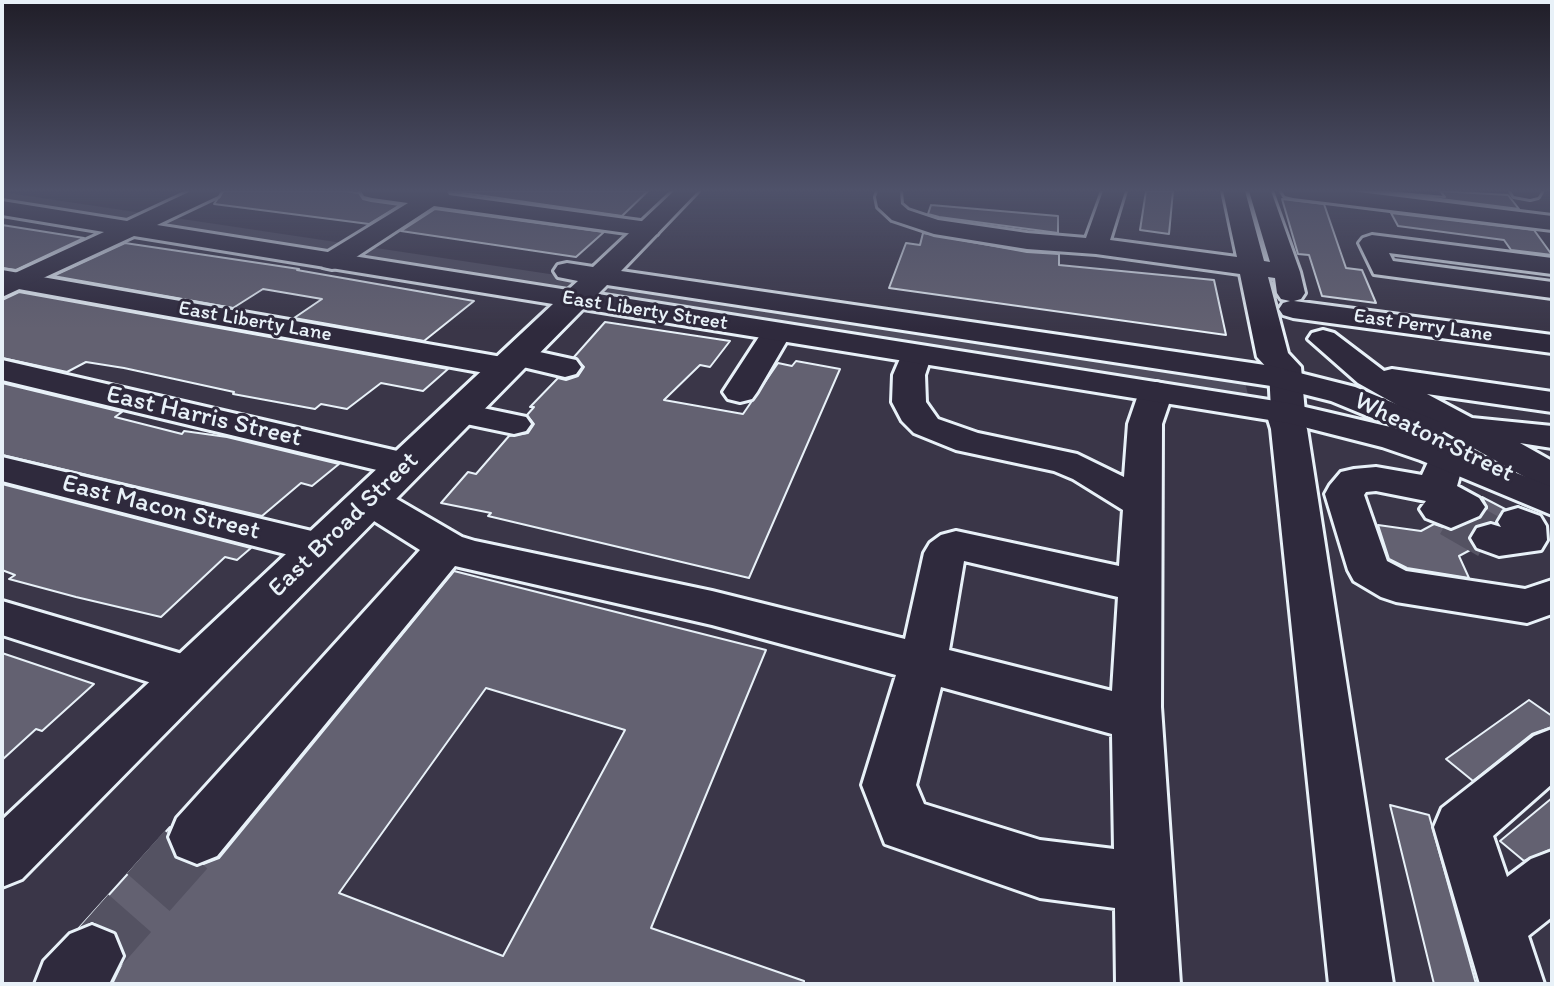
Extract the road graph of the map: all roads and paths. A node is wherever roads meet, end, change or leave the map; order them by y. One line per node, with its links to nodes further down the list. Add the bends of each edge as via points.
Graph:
1 (92, 237): 18 (main road)
2 (263, 237): 12 (main road, East Liberty Street)
3 (371, 237): 9 (main road)
4 (640, 237): 17 (main road, East Broad Street)
5 (994, 237): 11 (main road)
6 (1099, 237): 11 (main road)
7 (1245, 237): 14 (main road)
8 (1275, 237): 15 (main road)
9 (366, 240): 10 (main road); 12 (main road)
10 (406, 246)
11 (1096, 246): 14 (main road)
12 (330, 247): 19 (main road, East Liberty Street)
13 (539, 267): 17 (main road, East Liberty Street)
14 (1253, 268): 15 (main road); 29 (main road)
15 (1287, 272): 20 (main road)
16 (1550, 273): 16 (main road, via 1372,243 1383,268)
17 (600, 276): 19 (main road, East Broad Street); 29 (main road, East Liberty Street)
18 (7, 283): 24 (main road, East Liberty Lane)
19 (575, 299): 21 (main road, East Liberty Street); 24 (main road, East Broad Street)
20 (1304, 326): 22 (main road, East Perry Lane); 27 (main road); 28 (main road); 29 (main road, via 1304,362)
21 (777, 332): 23 (main road, East Liberty Street); 30 (main road)
22 (1552, 344)
23 (916, 354): 31 (main road, East Liberty Street); 42 (main road, via 909,375 909,402 926,426 968,442 1064,462)
24 (512, 361): 25 (main road, East Liberty Lane); 33 (main road, East Broad Street)
25 (565, 366)
26 (2, 370): 36 (main road, East Harris Street)
27 (1552, 371)
28 (1369, 376): 32 (main road); 39 (main road)
29 (1283, 384): 31 (main road, East Liberty Street); 39 (main road, Wheaton Street, via 1394,439); 41 (main road, Wheaton Street, via 1318,385 1405,418); 43 (main road)
30 (740, 392)
31 (1156, 392): 42 (main road, via 1145,424)
32 (1552, 402)
33 (459, 413): 34 (main road); 36 (main road, East Broad Street)
34 (514, 424)
35 (1552, 437): 39 (main road)
36 (406, 465): 40 (main road, East Broad Street)
37 (2, 469): 44 (main road, East Macon Street)
38 (1552, 476): 39 (main road)
39 (1454, 484): 41 (main road, Wheaton Street); 45 (main road, via 1354,481 1344,494)
40 (369, 500): 44 (main road, East Broad Street); 46 (main road)
41 (1552, 501)
42 (1142, 504): 47 (main road)
43 (1300, 520): 45 (main road); 60 (main road)
44 (320, 548): 51 (main road, East Broad Street)
45 (1361, 549): 48 (main road, via 1369,570 1396,586 1527,606)
46 (458, 551): 50 (main road, via 712,608); 54 (main road, via 330,684)
47 (1139, 586): 50 (main road, via 956,545 945,553); 52 (main road)
48 (1552, 596)
49 (2, 618): 51 (main road)
50 (922, 663): 52 (main road, via 1121,715); 57 (main road, via 889,785 905,825 1040,869)
51 (190, 675): 55 (main road, East Broad Street)
52 (1136, 707): 57 (main road)
53 (1552, 752): 58 (main road, via 1462,827)
54 (197, 837)
55 (2, 859)
56 (1552, 880): 58 (main road)
57 (1144, 882): 59 (main road)
58 (1493, 925): 61 (main road)
59 (1148, 984)
60 (1361, 984)
61 (1511, 984)

